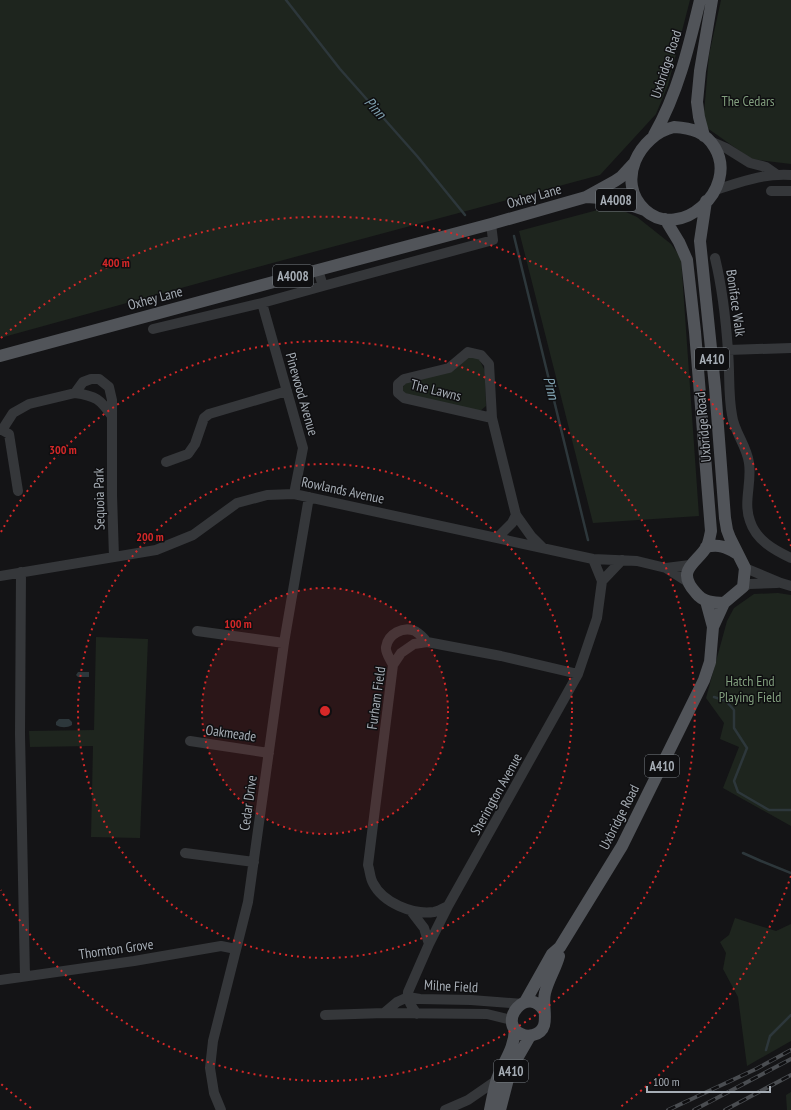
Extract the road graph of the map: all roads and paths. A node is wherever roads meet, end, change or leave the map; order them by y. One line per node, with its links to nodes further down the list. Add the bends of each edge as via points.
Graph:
1 (700, 0): 3 (main road, Uxbridge Road, via 687,54 669,105)
2 (712, 0): 4 (main road, via 697,102 699,117)
3 (654, 136): 4 (main road, via 664,129 674,127 691,129); 5 (main road)
4 (707, 138): 6 (street, via 750,163 766,167); 8 (main road, via 720,156 721,175)
5 (633, 164): 11 (main road, Oxhey Lane / A4008, via 615,182); 13 (main road, via 631,185)
6 (776, 174): 7 (street); 8 (street)
7 (791, 175)
8 (715, 190): 12 (main road)
9 (771, 191): 10 (street)
10 (791, 191)
11 (586, 197): 13 (main road, Oxhey Lane / A4008, via 614,199); 15 (main road, Oxhey Lane / A4008)
12 (706, 201): 14 (main road, via 686,217); 37 (main road, Uxbridge Road / A410, via 700,240 725,518)
13 (645, 210): 14 (main road)
14 (664, 219): 35 (main road, Uxbridge Road / A410, via 680,242 687,260 711,531)
15 (491, 224): 17 (main road, Oxhey Lane / A4008); 18 (street, Oxhey Lane, via 493,240)
16 (715, 258): 22 (street, Boniface Walk)
17 (318, 270): 18 (street); 23 (main road, Oxhey Lane / A4008)
18 (323, 286): 19 (street, Oxhey Lane)
19 (262, 303): 20 (street, Oxhey Lane); 24 (street, Pinewood Avenue)
20 (153, 329)
21 (791, 348): 22 (street)
22 (728, 350): 39 (street, Boniface Walk, via 732,415 749,462 747,506 750,521 759,538 775,551)
23 (0, 356)
24 (287, 391): 29 (street, via 209,414 204,418 195,444 188,454); 31 (street, Pinewood Avenue, via 303,448)
25 (75, 393): 26 (street, Sequoia Park, via 102,401); 26 (street, Sequoia Park, via 83,382 100,379 109,387); 28 (street, Sequoia Park, via 29,404 13,413)
26 (112, 416): 38 (street, Sequoia Park)
27 (492, 418): 27 (street, The Lawns, via 404,398 398,393 398,384 404,379 449,368 468,352 481,355 489,364); 33 (street, The Lawns)
28 (1, 430): 30 (street, via 9,434)
29 (166, 462)
30 (18, 491)
31 (294, 494): 32 (street, Rowlands Avenue); 38 (street, Rowlands Avenue, via 267,495 237,503 193,535 156,550)
32 (309, 497): 34 (street, Rowlands Avenue); 56 (street, Cedar Drive)
33 (516, 515): 34 (street); 36 (street)
34 (498, 537): 36 (street, Rowlands Avenue)
35 (706, 547): 37 (main road, via 725,546); 42 (main road, Uxbridge Road)
36 (543, 548): 40 (street, Rowlands Avenue)
37 (736, 553): 44 (main road, Uxbridge Road)
38 (114, 557): 45 (street, Rowlands Avenue)
39 (791, 558)
40 (593, 559): 41 (street, Rowlands Avenue); 47 (street, Sherington Avenue)
41 (622, 560): 43 (street, Rowlands Avenue); 47 (street)
42 (690, 564): 43 (street, Rowlands Avenue); 48 (main road)
43 (666, 568): 48 (street)
44 (745, 568): 49 (street); 50 (main road)
45 (21, 572): 46 (street, Rowlands Avenue); 68 (street, via 20,734)
46 (0, 576)
47 (602, 581): 58 (street, Sherington Avenue, via 597,618)
48 (688, 582): 51 (main road, via 695,593)
49 (786, 584): 50 (street, via 749,584)
50 (743, 587): 52 (main road, Uxbridge Road)
51 (706, 601): 52 (main road); 53 (main road, Uxbridge Road / A410)
52 (724, 602): 53 (main road, Uxbridge Road / A410)
53 (713, 627): 66 (main road, Uxbridge Road / A410, via 710,662 704,680 622,846)
54 (197, 631): 56 (street)
55 (427, 642): 57 (street, Furham Field, via 414,644 401,653); 57 (street, via 417,632 410,630 394,634 386,647); 58 (street, Furham Field)
56 (284, 643): 60 (street, Cedar Drive)
57 (393, 665): 64 (street, Furham Field, via 368,865 373,883 388,900)
58 (578, 674): 63 (street, Sherington Avenue)
59 (190, 742): 60 (street, Oakmeade)
60 (269, 753): 62 (street, Cedar Drive)
61 (185, 853): 62 (street)
62 (254, 862): 67 (street, Cedar Drive, via 248,902)
63 (448, 906): 64 (street, Furham Field, via 436,912); 65 (street, Sherington Avenue)
64 (412, 911): 65 (street, via 424,928)
65 (429, 944): 70 (street, Sherington Avenue)
66 (560, 947): 71 (main road, Uxbridge Road / A410, via 552,954); 72 (main road, Uxbridge Road / A410, via 545,991)
67 (236, 950): 68 (street, Thornton Grove, via 221,946); 81 (street, Cedar Drive, via 213,1041 210,1068 214,1093)
68 (25, 976): 69 (street, Thornton Grove)
69 (0, 980)
70 (408, 997): 71 (street, Milne Field); 73 (street, Milne Field); 74 (street, via 413,1010)
71 (524, 1003): 72 (main road, via 538,1004); 76 (main road, Uxbridge Road, via 513,1014)
72 (544, 1011): 77 (main road, Uxbridge Road, via 544,1028)
73 (384, 1013): 74 (street, Milne Field); 75 (street, Milne Field)
74 (418, 1014): 76 (street, Milne Field, via 494,1014)
75 (325, 1015)
76 (514, 1024): 77 (main road, via 522,1035); 78 (main road, Uxbridge Road / A410, via 515,1039)
77 (530, 1036): 80 (main road, Uxbridge Road / A410)
78 (497, 1080): 79 (street); 80 (main road, Uxbridge Road / A410)
79 (468, 1100): 80 (street, via 476,1098); 82 (street)
80 (496, 1105)
81 (221, 1110)
82 (445, 1110)

